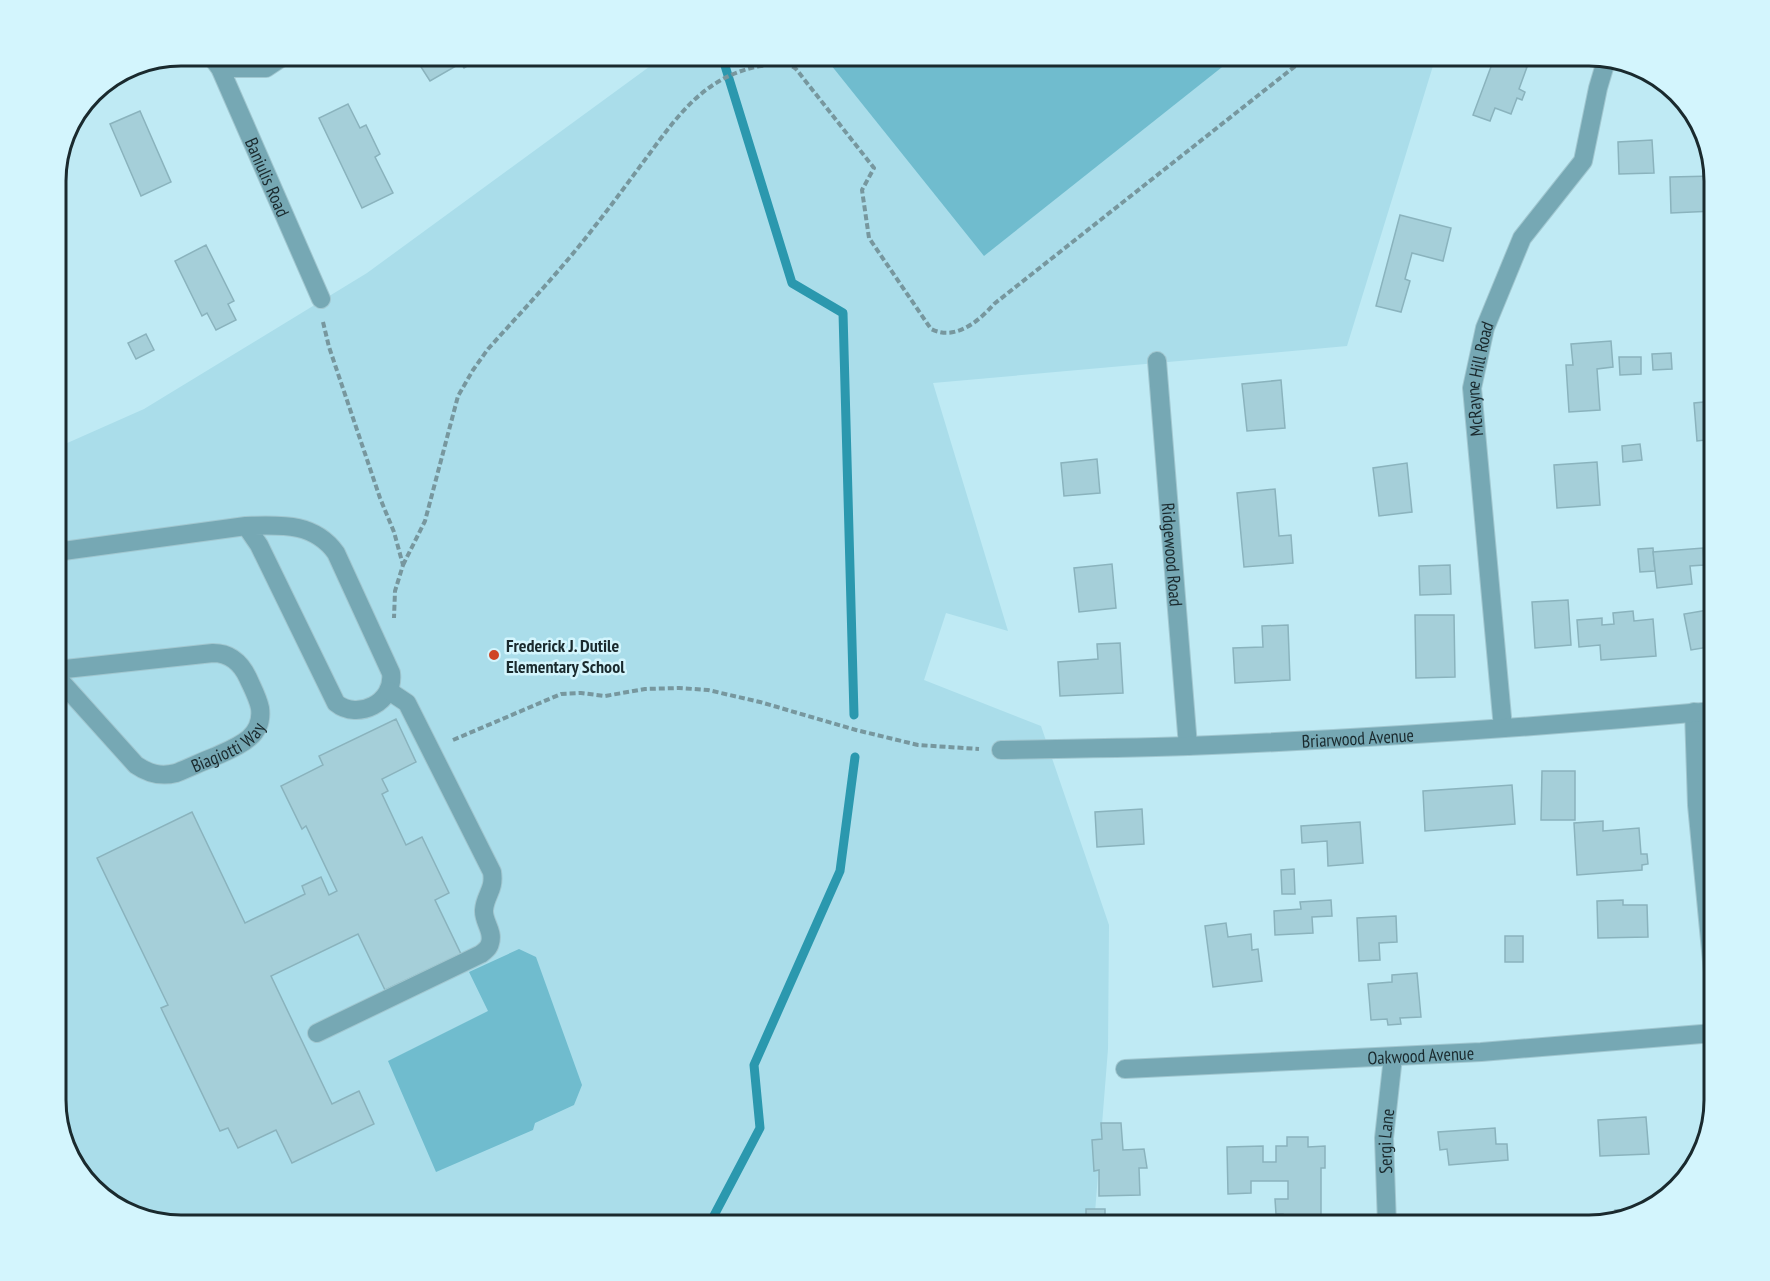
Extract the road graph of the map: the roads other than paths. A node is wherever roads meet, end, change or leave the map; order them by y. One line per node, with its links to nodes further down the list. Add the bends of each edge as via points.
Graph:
1 (217, 66): 5 (street, Baniulis Road)
2 (249, 66): 3 (street)
3 (269, 66)
4 (1604, 67): 14 (street, McRayne Hill Road, via 1583,161 1522,238 1485,328 1472,387)
5 (321, 299)
6 (1157, 361): 15 (street, Ridgewood Road)
7 (246, 526): 8 (street); 11 (street, via 298,528 318,535 330,546 391,673); 11 (street, via 259,544 336,703 348,710 361,710 380,702)
8 (66, 551)
9 (66, 669): 10 (street, Biagiotti Way, via 213,652 224,654 246,674 259,703 259,721 243,744 176,773 155,774 136,765)
10 (66, 687)
11 (389, 691): 18 (street, via 407,703 492,872 494,884 484,906 490,944 481,954)
12 (1694, 712): 13 (street, Briarwood Avenue); 14 (street, Briarwood Avenue); 17 (street)
13 (1704, 712)
14 (1503, 728): 15 (street, Briarwood Avenue)
15 (1188, 746): 16 (street, Briarwood Avenue)
16 (1001, 750)
17 (1704, 878)
18 (317, 1033)
19 (1704, 1034): 20 (street, Oakwood Avenue)
20 (1393, 1057): 21 (street, Oakwood Avenue); 22 (street, Sergi Lane, via 1384,1138)
21 (1125, 1069)
22 (1387, 1215)

